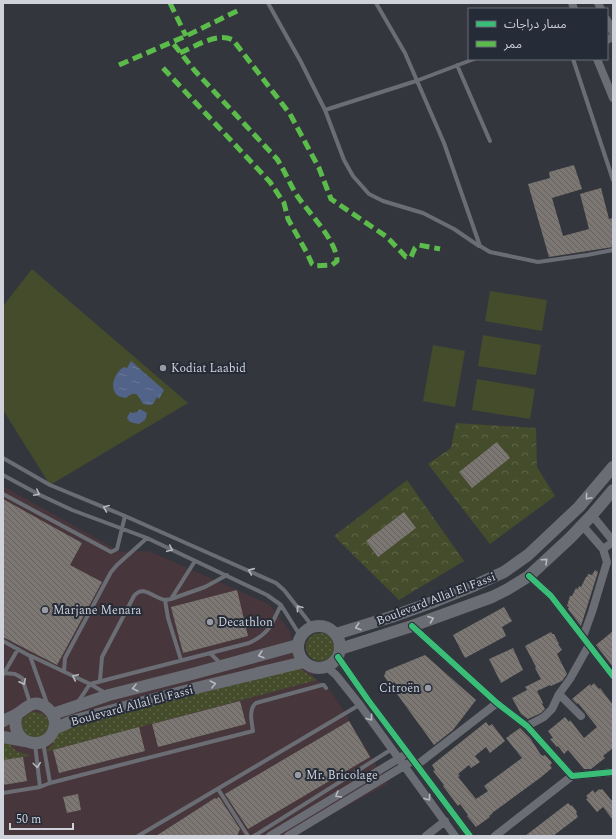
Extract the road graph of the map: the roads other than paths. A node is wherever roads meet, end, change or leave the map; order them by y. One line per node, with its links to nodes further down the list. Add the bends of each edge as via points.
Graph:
1 (268, 3): 11 (lane)
2 (376, 3): 9 (lane, via 405,53)
3 (608, 22): 4 (street)
4 (613, 32)
5 (471, 60): 8 (lane)
6 (573, 60): 13 (lane)
7 (597, 60): 10 (street)
8 (457, 65): 9 (lane); 12 (lane)
9 (416, 81): 11 (lane); 14 (lane, via 444,143)
10 (613, 98)
11 (325, 110): 14 (lane, via 344,160 353,176 370,194 383,201 423,213)
12 (490, 141)
13 (613, 180)
14 (480, 246): 15 (lane, via 490,252 538,262)
15 (613, 250)
16 (3, 458): 22 (lane, one-way to 16, via 50,485)
17 (613, 467): 36 (main road, Boulevard Allal El Fassi, one-way to 36, via 579,507 528,555 504,572 436,601)
18 (3, 475): 24 (lane, one-way to 24, via 52,500)
19 (613, 490): 21 (main road, Boulevard Allal El Fassi)
20 (3, 494): 24 (lane, via 109,552 117,549)
21 (592, 515): 23 (main road, Boulevard Allal El Fassi); 26 (street)
22 (125, 516): 24 (lane); 35 (lane, one-way to 22, via 276,583)
23 (582, 525): 27 (street); 30 (main road, Boulevard Allal El Fassi, one-way to 23)
24 (122, 528): 25 (lane)
25 (147, 538): 28 (lane, one-way to 28); 49 (lane, via 111,572 65,658)
26 (613, 541): 27 (street)
27 (602, 548): 37 (street, via 607,562)
28 (196, 561): 29 (lane); 31 (lane)
29 (227, 576): 31 (lane, via 206,587); 33 (lane, via 268,595)
30 (528, 576): 34 (main road, Boulevard Allal El Fassi, one-way to 30, via 492,597); 37 (street, via 551,596)
31 (172, 599): 32 (lane)
32 (165, 600): 45 (lane); 52 (lane, via 143,591 136,592 102,657)
33 (280, 605): 38 (lane); 42 (lane, via 268,631 260,638)
34 (412, 626): 43 (main road, Boulevard Allal El Fassi); 58 (street)
35 (314, 627): 36 (main road, via 326,627); 38 (main road, via 308,629)
36 (336, 634): 43 (main road, via 339,638)
37 (583, 637): 40 (street)
38 (300, 641): 46 (main road, via 299,651); 47 (main road, Boulevard Allal El Fassi, one-way to 47)
39 (3, 642): 41 (lane)
40 (589, 645): 51 (street); 55 (street)
41 (18, 649): 44 (lane); 50 (lane)
42 (210, 653): 45 (lane); 47 (lane)
43 (339, 653): 48 (main road); 57 (street)
44 (30, 656): 49 (lane); 62 (lane)
45 (181, 660): 52 (lane)
46 (304, 662): 48 (main road, via 315,668); 67 (main road, Boulevard Allal El Fassi, one-way to 46, via 72,721)
47 (222, 666): 56 (main road, Boulevard Allal El Fassi, one-way to 56)
48 (327, 667): 60 (street)
49 (64, 672): 53 (lane, one-way to 49)
50 (4, 674): 59 (lane, one-way to 59, via 15,674 22,678)
51 (612, 674)
52 (100, 680): 53 (lane)
53 (90, 684): 56 (lane); 61 (lane)
54 (326, 688): 77 (lane, via 322,684 256,703 251,710 253,731)
55 (559, 694): 64 (street); 66 (street, via 552,709 544,717)
56 (109, 695): 61 (main road, Boulevard Allal El Fassi)
57 (368, 700): 60 (lane); 71 (street)
58 (497, 703): 66 (street); 73 (street)
59 (30, 704): 62 (main road, via 44,705); 63 (main road)
60 (360, 705): 70 (street, one-way to 70); 79 (lane)
61 (76, 706): 62 (main road, Boulevard Allal El Fassi)
62 (51, 712): 67 (main road, via 55,721)
63 (17, 714): 65 (main road); 69 (main road, via 15,722 19,736)
64 (581, 716)
65 (3, 720)
66 (527, 726): 76 (street)
67 (54, 729): 69 (main road, via 52,735)
68 (3, 737): 69 (main road)
69 (34, 742): 77 (lane); 78 (lane, one-way to 78)
70 (392, 749): 72 (street); 85 (lane)
71 (407, 753): 72 (street); 73 (street)
72 (399, 758): 74 (street); 86 (street, one-way to 86)
73 (415, 763): 74 (street); 89 (street)
74 (405, 766): 81 (street, one-way to 81); 82 (street)
75 (613, 772): 76 (street)
76 (572, 776): 90 (street)
77 (50, 783): 78 (lane)
78 (40, 787): 80 (lane)
79 (218, 789): 83 (lane); 84 (lane)
80 (3, 792)
81 (445, 821): 87 (street); 88 (street)
82 (291, 835)
83 (138, 836)
84 (248, 836)
85 (254, 836)
86 (270, 836)
87 (426, 836)
88 (455, 836)
89 (470, 836)
90 (495, 836)

